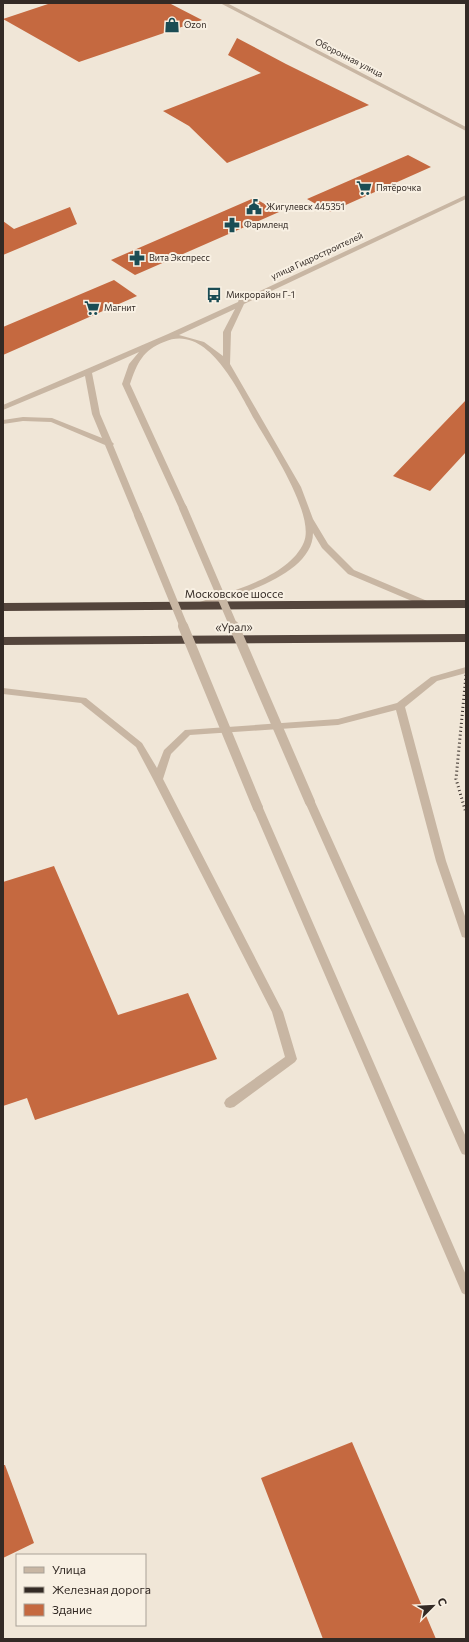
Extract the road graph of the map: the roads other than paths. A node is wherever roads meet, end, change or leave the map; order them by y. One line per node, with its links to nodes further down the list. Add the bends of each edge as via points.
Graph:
1 (223, 3): 2 (street, Оборонная улица)
2 (466, 129)
3 (466, 197): 4 (street, улица Гидростроителей)
4 (242, 301): 5 (street, улица Гидростроителей); 7 (street, via 227,332)
5 (171, 336): 6 (street, улица Гидростроителей); 7 (street, via 192,338 210,347)
6 (154, 342): 8 (street, улица Гидростроителей); 25 (street, bridge, via 133,364 126,384)
7 (226, 364): 12 (street, via 297,487)
8 (88, 371): 9 (street, улица Гидростроителей); 11 (street, via 96,414)
9 (3, 408)
10 (3, 422): 11 (street, via 23,419 52,420)
11 (110, 444): 26 (street, bridge, via 258,808)
12 (308, 519): 14 (street, via 325,546 351,572); 15 (street, via 309,541 297,561 266,581)
13 (466, 604): 14 (highway, Московское шоссе)
14 (429, 605): 15 (highway, Московское шоссе)
15 (195, 606): 16 (highway, Московское шоссе)
16 (3, 607)
17 (466, 638): 18 (highway, «Урал»)
18 (3, 641)
19 (466, 670): 21 (street, via 434,679)
20 (3, 691): 22 (street, via 83,700 139,745)
21 (400, 706): 22 (street, via 338,722 188,732 167,752); 23 (street, via 441,861)
22 (158, 779): 24 (street, via 277,1012 291,1059)
23 (466, 934)
24 (230, 1103)
25 (466, 1150)
26 (466, 1289)

